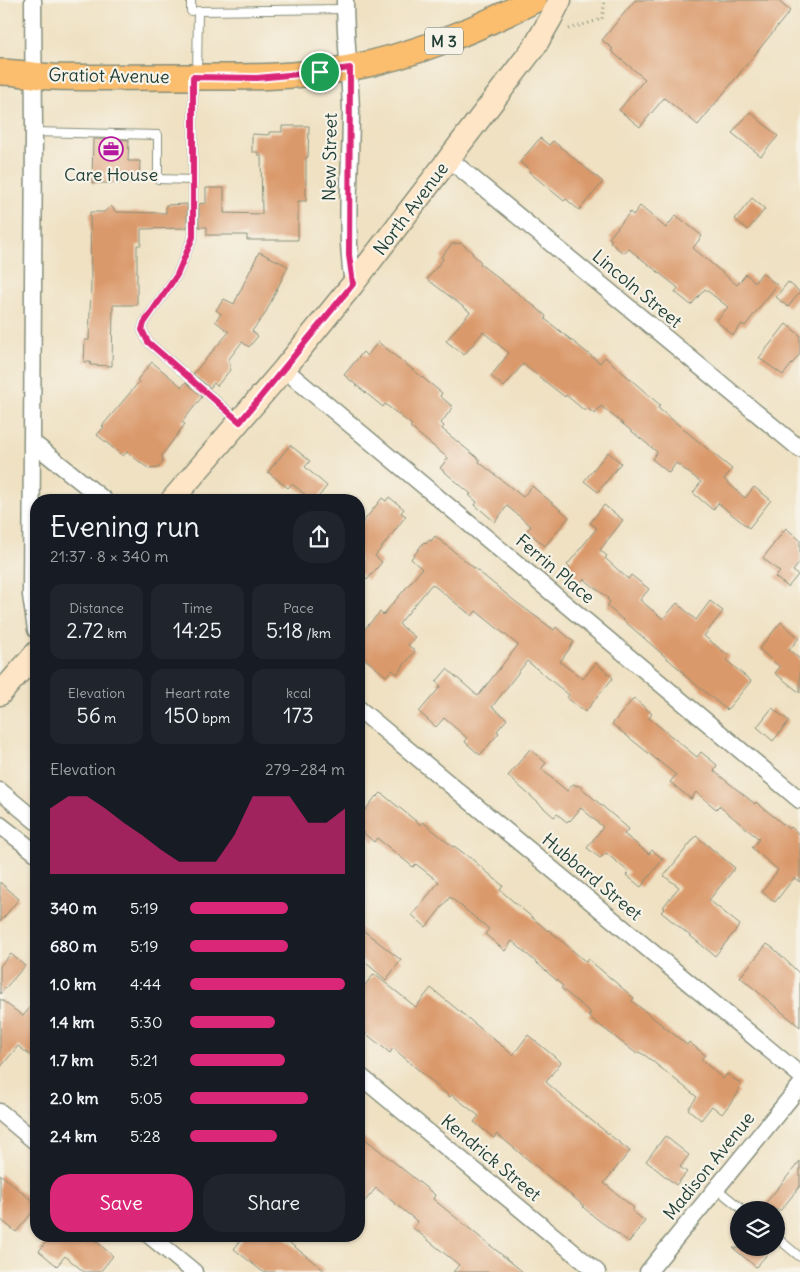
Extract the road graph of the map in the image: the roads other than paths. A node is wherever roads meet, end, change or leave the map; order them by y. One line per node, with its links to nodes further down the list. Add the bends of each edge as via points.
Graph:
1 (32, 0): 9 (street)
2 (191, 0): 6 (lane)
3 (534, 0): 7 (main road, Gratiot Avenue / M 3, via 448,40)
4 (560, 0): 12 (main road, North Avenue, via 535,46)
5 (345, 4): 7 (street, New Street); 10 (lane, via 198,11)
6 (191, 11)
7 (350, 68): 10 (main road, Gratiot Avenue / M 3, via 257,78); 14 (street, New Street, via 349,255)
8 (0, 72): 9 (main road, Gratiot Avenue / M 3)
9 (34, 75): 10 (main road, Gratiot Avenue / M 3); 11 (street)
10 (195, 77): 13 (lane)
11 (34, 132): 13 (lane, via 158,135 158,179); 17 (street)
12 (449, 158): 14 (main road, North Avenue); 18 (street, Lincoln Street)
13 (193, 180): 16 (lane, via 192,242 177,275 142,330 148,342)
14 (353, 284): 15 (main road, North Avenue)
15 (284, 369): 16 (main road, North Avenue); 26 (street, Ferrin Place)
16 (240, 422): 21 (main road, North Avenue)
17 (32, 442): 19 (street); 20 (street)
18 (800, 449)
19 (32, 494)
20 (97, 494)
21 (177, 494)
22 (30, 660): 23 (main road)
23 (0, 694)
24 (365, 714): 30 (street, Hubbard Street)
25 (0, 791): 27 (street)
26 (800, 800)
27 (30, 816)
28 (0, 825): 29 (street)
29 (30, 848)
30 (800, 1075)
31 (365, 1080): 41 (street, Kendrick Street)
32 (800, 1086): 35 (street, Madison Avenue)
33 (0, 1112): 34 (street)
34 (30, 1137)
35 (716, 1188): 36 (lane); 42 (street, Madison Avenue)
36 (732, 1201)
37 (158, 1242): 40 (street)
38 (785, 1244): 39 (lane)
39 (800, 1257)
40 (194, 1272)
41 (597, 1272)
42 (648, 1272)

